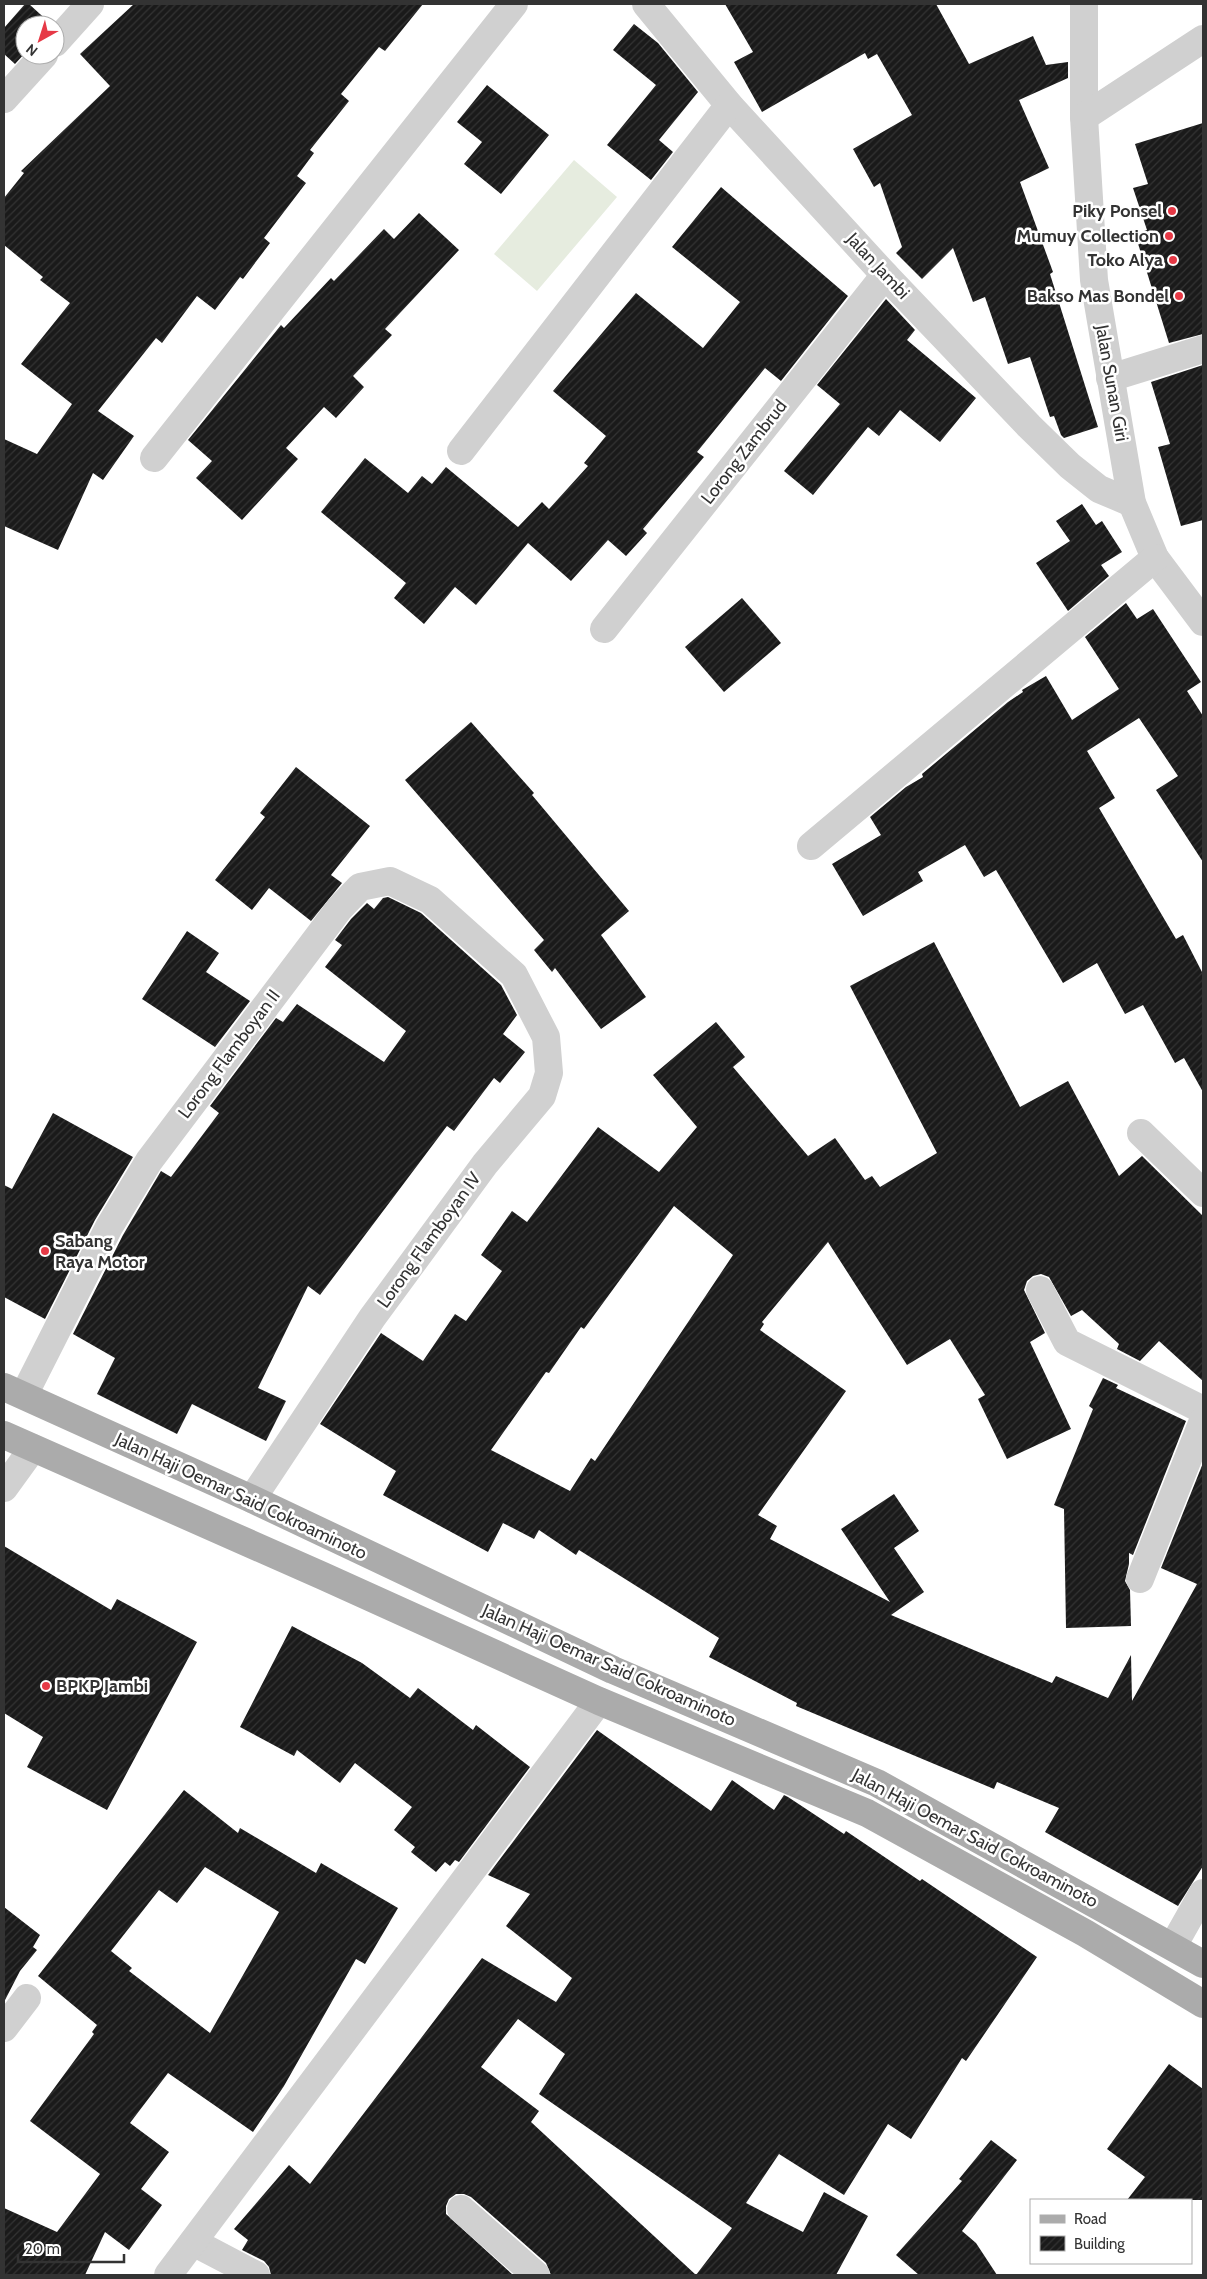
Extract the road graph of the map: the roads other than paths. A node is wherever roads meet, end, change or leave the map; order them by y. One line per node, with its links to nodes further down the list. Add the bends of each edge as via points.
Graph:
1 (90, 4): 5 (street)
2 (514, 4): 15 (street)
3 (646, 4): 9 (street, Jalan Jambi)
4 (1084, 4): 10 (street, Jalan Sunan Giri)
5 (65, 32)
6 (1203, 39): 10 (street)
7 (35, 65): 8 (street)
8 (4, 99)
9 (729, 105): 11 (street, Jalan Jambi); 14 (street)
10 (1084, 117): 13 (street, Jalan Sunan Giri, via 1094,280)
11 (885, 274): 16 (street, Jalan Jambi, via 1070,466 1099,489); 19 (street, Lorong Zambrud)
12 (1203, 349): 13 (street)
13 (1110, 378): 16 (street, Jalan Sunan Giri)
14 (461, 451)
15 (154, 458)
16 (1132, 503): 17 (street, Jalan Sunan Giri)
17 (1155, 558): 18 (street, Jalan Sunan Giri); 20 (street)
18 (1203, 622)
19 (604, 629)
20 (811, 846)
21 (514, 975): 25 (street, Lorong Flamboyan II, via 430,900 390,881 360,887 339,909 149,1161); 32 (street, Lorong Flamboyan IV, via 546,1037 549,1073 542,1096 484,1164 372,1318)
22 (1141, 1133): 23 (street)
23 (1203, 1194)
24 (1040, 1290): 26 (street, via 1067,1342)
25 (14, 1391): 27 (main road, Jalan Haji Oemar Said Cokroaminoto)
26 (1203, 1410)
27 (53, 1411): 30 (main road); 32 (main road, Jalan Haji Oemar Said Cokroaminoto)
28 (1203, 1421): 35 (street)
29 (4, 1435): 30 (main road, Jalan Haji Oemar Said Cokroaminoto)
30 (33, 1448): 31 (street); 34 (main road, Jalan Haji Oemar Said Cokroaminoto)
31 (4, 1488)
32 (252, 1500): 33 (main road, Jalan Haji Oemar Said Cokroaminoto)
33 (341, 1542): 34 (main road); 38 (main road, Jalan Haji Oemar Said Cokroaminoto, via 613,1670 878,1783)
34 (322, 1576): 36 (main road, Jalan Haji Oemar Said Cokroaminoto)
35 (1140, 1578)
36 (599, 1701): 41 (main road, Jalan Haji Oemar Said Cokroaminoto, via 867,1813 1085,1933); 44 (street)
37 (1203, 1893): 38 (street)
38 (1173, 1946): 39 (main road, Jalan Haji Oemar Said Cokroaminoto)
39 (1203, 1964)
40 (27, 1998): 42 (street)
41 (1203, 2004)
42 (4, 2028)
43 (461, 2209): 47 (street)
44 (193, 2242): 45 (street); 46 (street)
45 (168, 2275)
46 (256, 2275)
47 (536, 2275)

